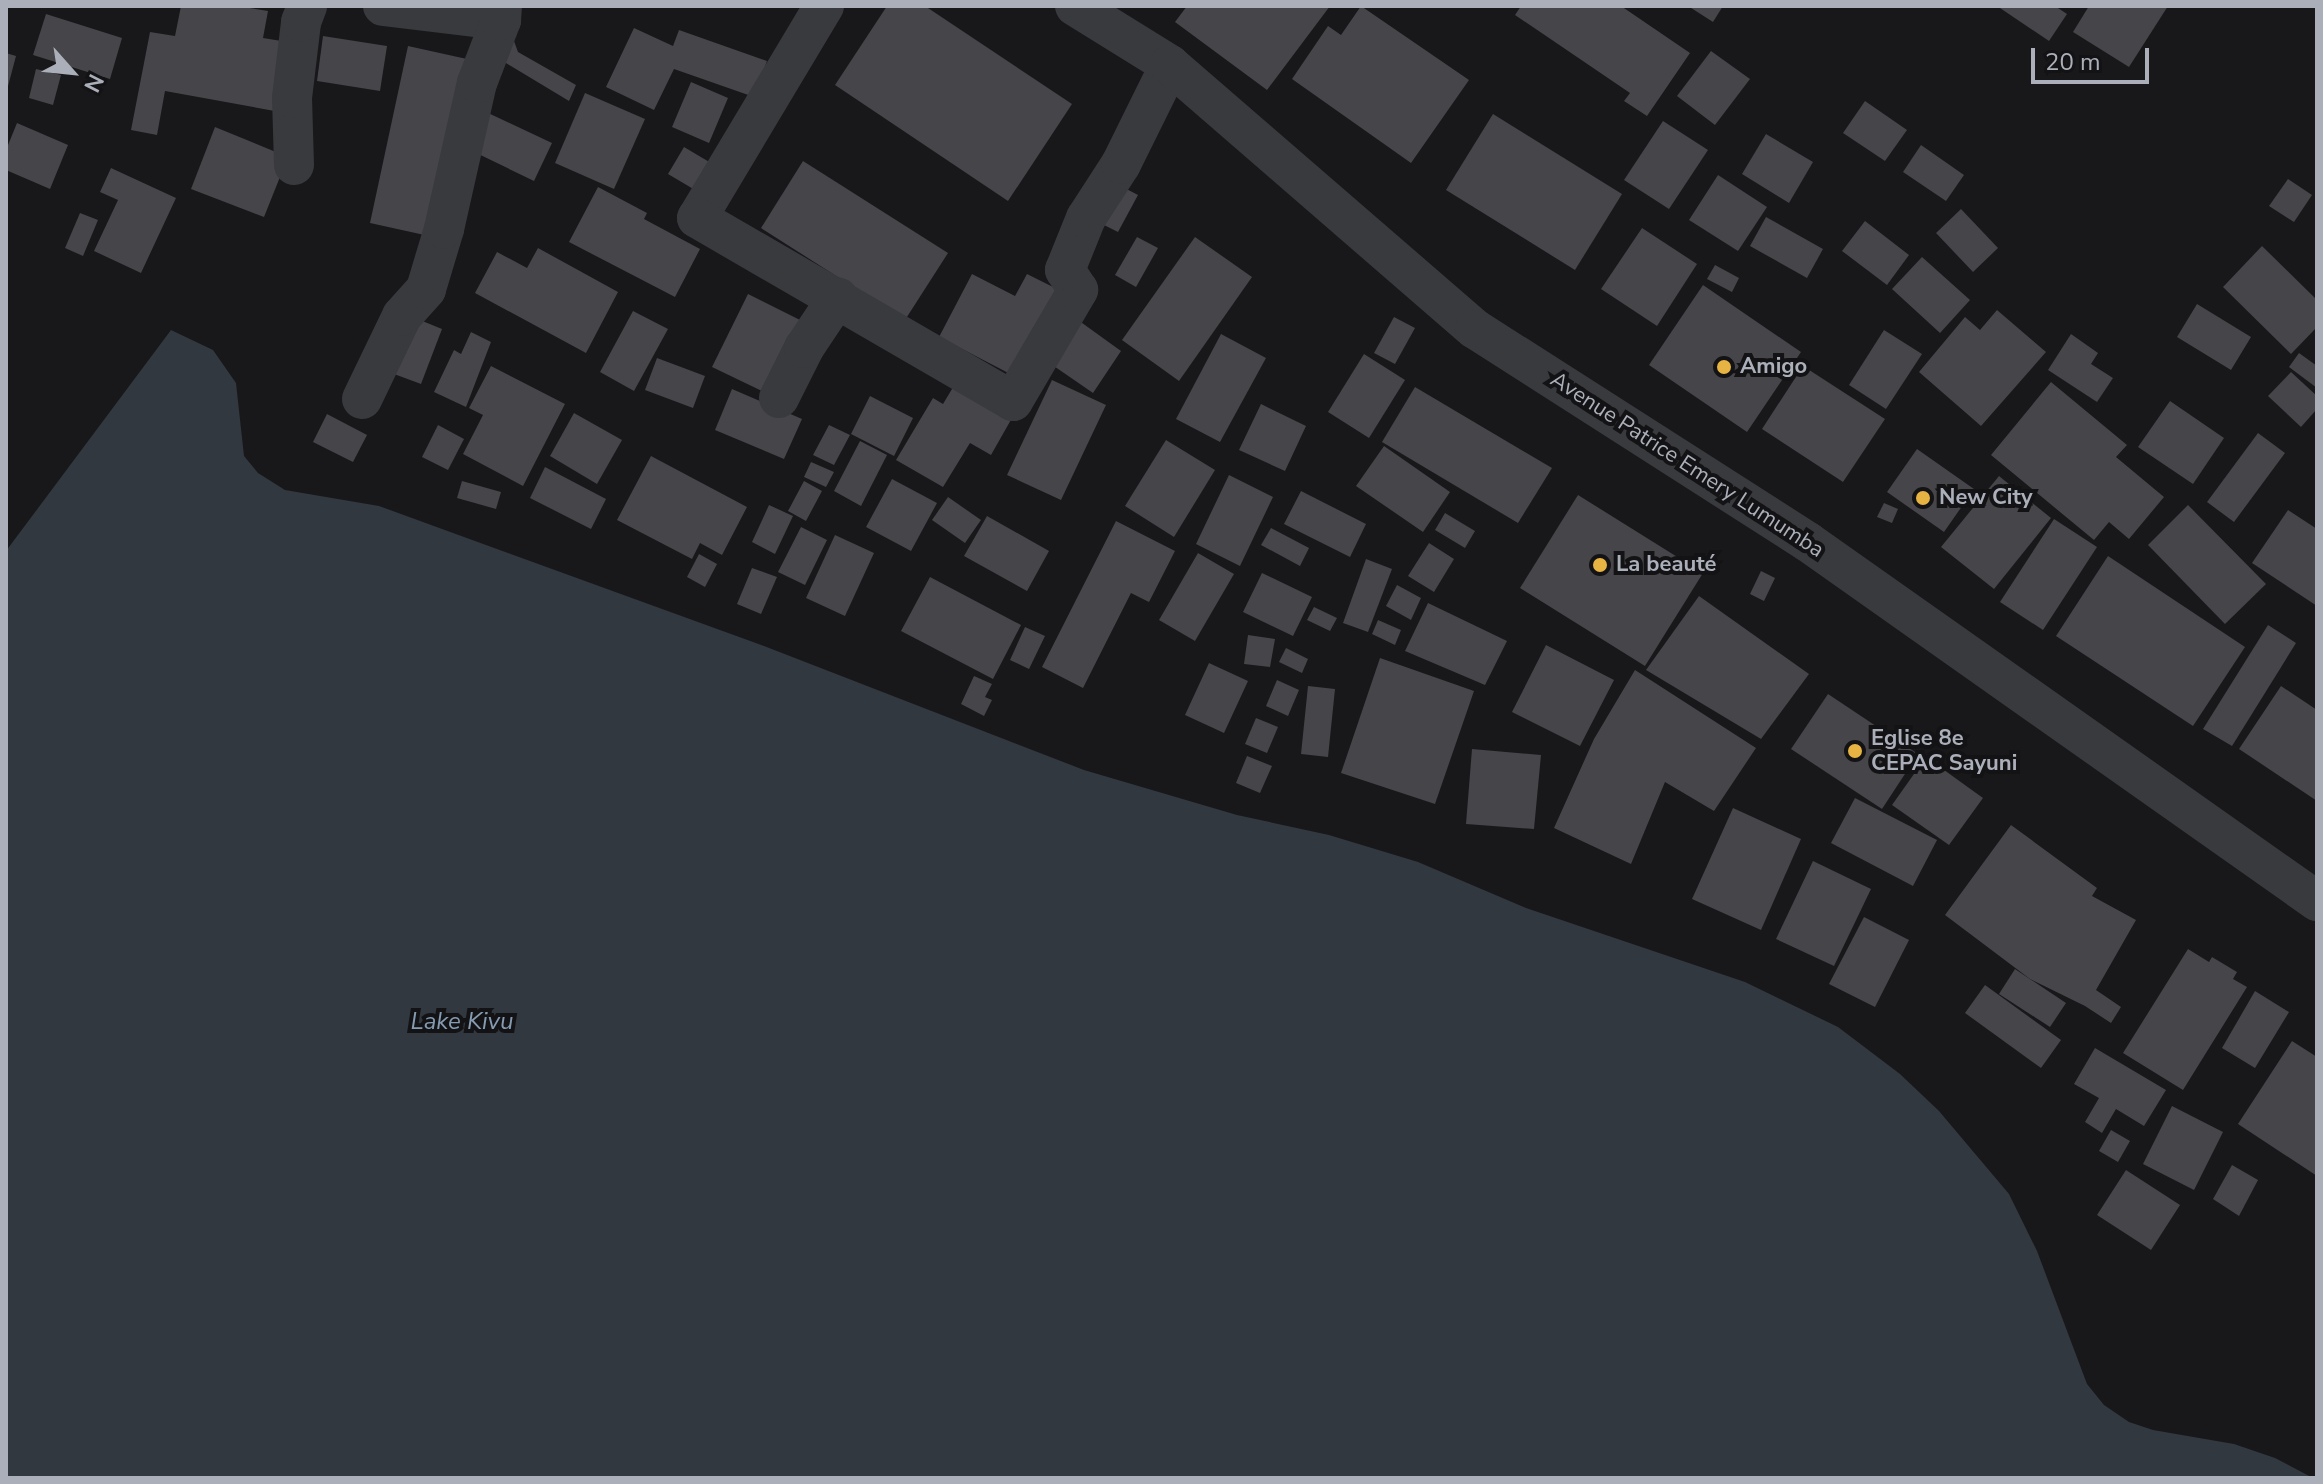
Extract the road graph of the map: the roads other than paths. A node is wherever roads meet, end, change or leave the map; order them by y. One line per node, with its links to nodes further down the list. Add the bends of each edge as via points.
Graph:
1 (307, 6): 7 (street, via 292,98)
2 (383, 6): 5 (street)
3 (824, 6): 8 (street, via 697,218)
4 (1075, 6): 6 (street, Avenue Patrice Emery Lumumba)
5 (501, 13): 10 (street, via 477,83 426,289 402,316)
6 (1170, 65): 8 (street, via 1065,270 1078,290 1013,401); 11 (street, Avenue Patrice Emery Lumumba, via 1475,329 1808,542)
7 (294, 165)
8 (838, 297): 9 (street)
9 (779, 398)
10 (362, 399)
11 (2317, 901)

